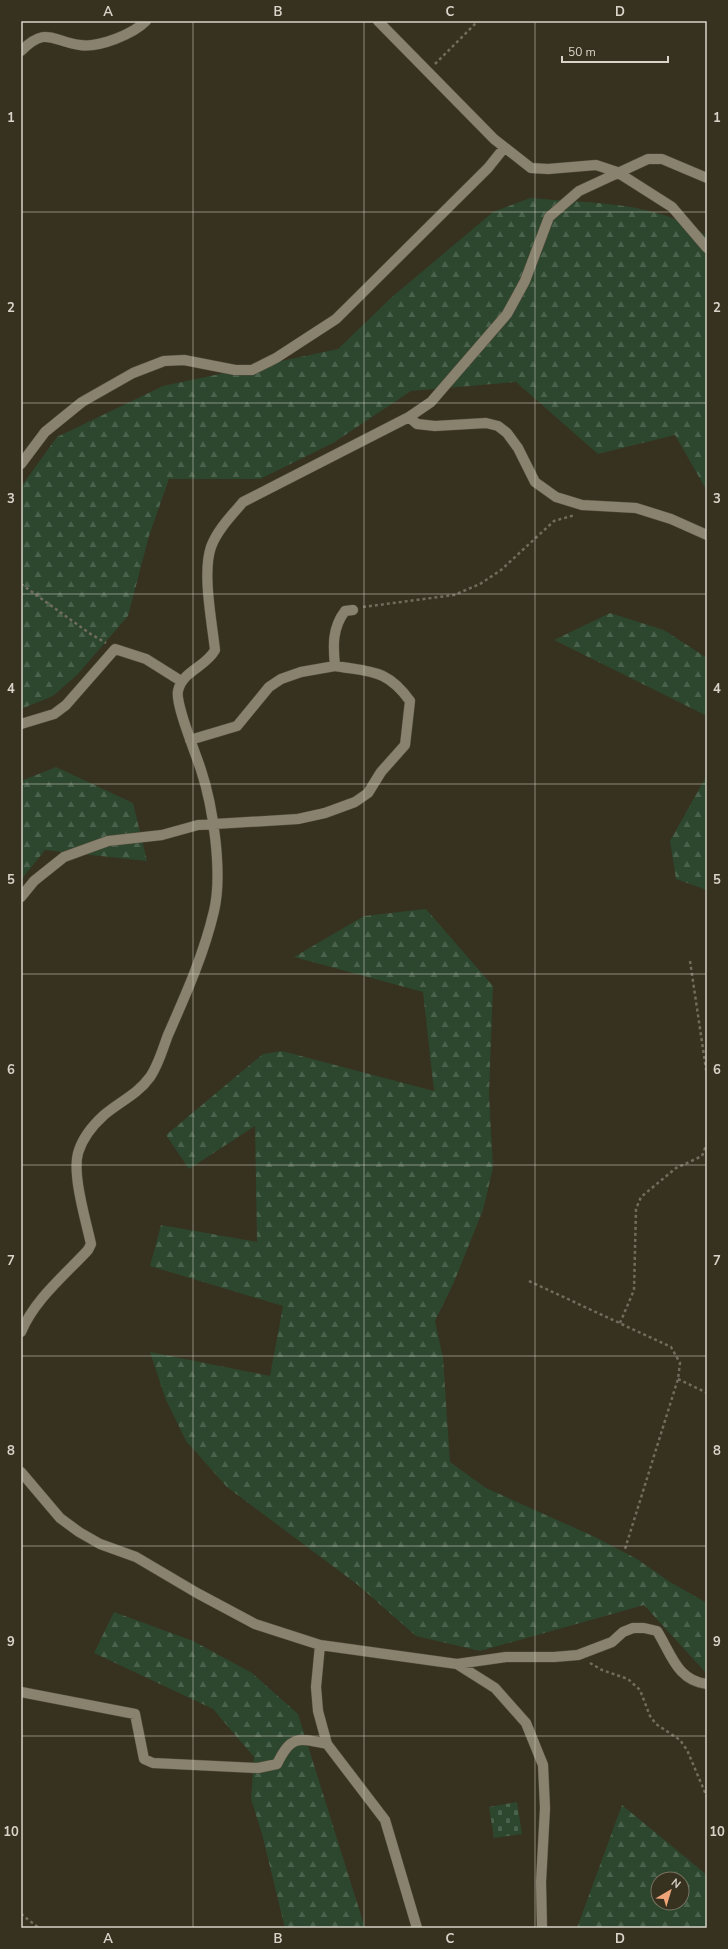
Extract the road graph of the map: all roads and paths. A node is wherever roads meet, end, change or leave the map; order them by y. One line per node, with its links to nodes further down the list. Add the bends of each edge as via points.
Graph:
1 (146, 21): 4 (street, via 141,26 102,44 81,45 46,36 31,41)
2 (378, 21): 5 (street)
3 (478, 21): 5 (path)
4 (21, 51)
5 (427, 72): 6 (street)
6 (504, 148): 7 (street, via 531,168 596,165); 11 (street, via 488,168 336,319 276,358 252,370 235,370 184,360 164,361 133,373 82,402 45,432)
7 (616, 172): 8 (street, via 648,160 662,159); 9 (street, via 672,206); 10 (street, via 579,191 549,217 525,281 507,314 431,402)
8 (707, 178)
9 (707, 248)
10 (409, 417): 12 (street, via 417,424 435,426 486,423 498,426 518,448 535,482 556,497); 18 (street, via 243,502 224,524 211,546 207,569 214,650 210,659)
11 (21, 464)
12 (596, 507): 13 (street, via 636,508 671,519); 15 (path, via 554,521 501,570 480,584 454,595 357,607)
13 (707, 535)
14 (21, 584): 16 (path, via 88,633)
15 (353, 610): 17 (street, via 345,611 337,621 334,638)
16 (115, 649): 18 (street, via 146,659); 19 (street, via 66,705 54,714)
17 (335, 666): 20 (street, via 301,672 281,679 269,687 237,726); 21 (street, via 380,673 400,687 410,701 405,745 381,772 368,793 355,802 326,813 298,819)
18 (181, 681): 20 (street, via 177,693)
19 (21, 724)
20 (190, 740): 21 (street, via 201,769)
21 (214, 824): 22 (street, via 108,841 86,848 64,857 34,881); 28 (street, via 217,874 215,909 193,977 151,1076 139,1091 104,1115 89,1131 78,1154 78,1180 91,1244 38,1302)
22 (21, 897)
23 (690, 961): 24 (path)
24 (707, 1076)
25 (707, 1143): 27 (path, via 702,1156 676,1168 640,1197 636,1209 634,1290)
26 (529, 1281): 27 (path)
27 (620, 1324): 29 (path, via 671,1347 680,1363)
28 (21, 1332)
29 (678, 1379): 30 (path); 32 (path)
30 (707, 1393)
31 (21, 1472): 33 (street, via 60,1518 100,1544 136,1557 255,1624)
32 (624, 1549)
33 (320, 1646): 35 (street); 38 (street, via 316,1686 318,1711)
34 (578, 1655): 35 (street, via 506,1657); 36 (street, via 612,1642 623,1632 634,1628 657,1630 679,1671 696,1683); 39 (path, via 602,1670 628,1679 640,1690 650,1716 656,1724 680,1740 687,1750)
35 (457, 1664): 43 (street, via 495,1688 526,1723 543,1765 545,1808 541,1882)
36 (707, 1684)
37 (21, 1692): 38 (street, via 135,1714 144,1759 153,1763 258,1768 277,1764 291,1741 302,1739)
38 (327, 1744): 42 (street, via 385,1820)
39 (707, 1797)
40 (21, 1914): 41 (path)
41 (39, 1928)
42 (417, 1928)
43 (542, 1928)

